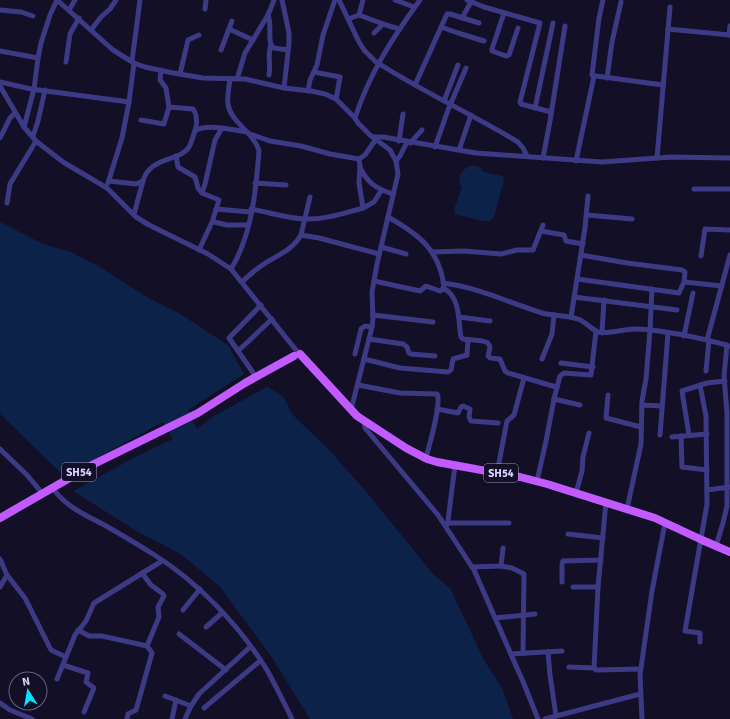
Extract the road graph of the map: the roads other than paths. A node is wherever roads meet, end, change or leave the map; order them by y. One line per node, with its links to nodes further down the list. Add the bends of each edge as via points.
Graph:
1 (75, 0): 19 (street)
2 (116, 0): 38 (street)
3 (140, 0): 50 (street)
4 (206, 0): 17 (street)
5 (274, 0): 21 (street)
6 (282, 0): 46 (street, via 289,29)
7 (335, 0): 55 (street)
8 (339, 0): 26 (street)
9 (363, 0): 22 (street)
10 (395, 0): 16 (street)
11 (420, 0): 16 (street)
12 (603, 0): 58 (street, via 591,72)
13 (469, 1): 20 (street); 25 (street)
14 (620, 2): 59 (street)
15 (670, 6): 37 (street)
16 (414, 7): 36 (street)
17 (205, 9)
18 (0, 10): 23 (street)
19 (69, 10): 24 (street); 48 (street, via 57,0)
20 (504, 12): 34 (street, via 492,52 509,56); 75 (street, via 540,24 520,102)
21 (268, 15): 42 (street); 44 (street, via 271,22)
22 (359, 15): 26 (street); 30 (street)
23 (33, 16)
24 (79, 18): 38 (street); 49 (street, via 70,34)
25 (462, 18): 28 (street); 31 (street, via 448,14)
26 (348, 19): 51 (street, via 364,50)
27 (232, 21): 35 (street)
28 (479, 23)
29 (553, 23): 75 (street)
30 (383, 24): 36 (street); 39 (street)
31 (441, 26): 43 (street); 63 (street)
32 (565, 26): 76 (street)
33 (730, 26): 41 (street)
34 (518, 28)
35 (229, 29): 42 (street); 45 (street)
36 (399, 29): 51 (street)
37 (668, 29): 41 (street); 64 (street)
38 (91, 30): 50 (street, via 113,50)
39 (374, 33)
40 (199, 35): 56 (street, via 188,40)
41 (729, 35)
42 (253, 40): 61 (street, via 245,53)
43 (484, 41)
44 (271, 45): 46 (street, via 274,48); 57 (street)
45 (222, 50)
46 (288, 50): 66 (street)
47 (0, 51): 48 (street)
48 (38, 58): 67 (street)
49 (66, 62)
50 (133, 62): 54 (street); 72 (street)
51 (378, 64): 63 (street); 80 (street)
52 (458, 65): 71 (street)
53 (466, 68): 73 (street)
54 (161, 70): 56 (street); 74 (street, via 160,80 166,88)
55 (314, 72): 69 (street); 70 (street, via 340,77)
56 (180, 74): 60 (street)
57 (269, 75)
58 (594, 76): 59 (street); 101 (street)
59 (607, 78): 64 (street)
60 (230, 79): 61 (street); 86 (street, via 230,110)
61 (237, 79): 66 (street)
62 (0, 82): 67 (street)
63 (416, 84): 71 (street)
64 (663, 84): 97 (street)
65 (0, 86): 77 (street)
66 (284, 88): 69 (street)
67 (34, 89): 68 (street); 82 (street)
68 (45, 90): 72 (street); 88 (street)
69 (308, 91): 70 (street)
70 (336, 99): 80 (street)
71 (444, 101): 73 (street)
72 (129, 102): 103 (street, via 122,138)
73 (451, 104): 79 (street); 92 (street)
74 (169, 107): 81 (street, via 164,124); 85 (street, via 195,110)
75 (535, 108): 76 (street)
76 (552, 112): 96 (street)
77 (15, 113): 82 (street); 87 (street)
78 (403, 114): 90 (street)
79 (471, 115): 93 (street); 95 (street, via 518,142)
80 (355, 118): 89 (street)
81 (141, 120)
82 (24, 127): 88 (street)
83 (222, 128): 85 (street, via 207,127); 86 (street); 111 (street, via 215,140)
84 (422, 130): 91 (street)
85 (195, 131): 94 (street, via 188,148)
86 (249, 133): 99 (street, via 277,142); 105 (street, via 259,150)
87 (0, 138)
88 (35, 138): 107 (street, via 63,162); 115 (street, via 10,184)
89 (375, 138): 90 (street); 99 (street, via 365,155); 100 (street, via 390,150)
90 (399, 140): 91 (street)
91 (408, 142): 92 (street); 100 (street)
92 (436, 146): 93 (street)
93 (459, 150): 95 (street)
94 (176, 156): 104 (street, via 157,164 145,175); 111 (street, via 178,167 195,177)
95 (526, 156): 96 (street)
96 (543, 158): 101 (street)
97 (657, 158): 98 (street); 101 (street, via 602,162)
98 (730, 158)
99 (358, 159): 102 (street)
100 (396, 160): 112 (street, via 398,174)
101 (576, 160)
102 (360, 166): 110 (street, via 366,179); 116 (street, via 359,183)
103 (109, 181): 104 (street, via 136,184); 107 (street)
104 (143, 181): 119 (street)
105 (255, 183): 106 (street); 118 (street)
106 (286, 185)
107 (107, 188): 119 (street)
108 (694, 189): 109 (street)
109 (730, 189)
110 (381, 190): 112 (street); 116 (street, via 374,202)
111 (202, 193): 117 (street, via 219,200)
112 (393, 194): 121 (street)
113 (588, 196): 120 (street)
114 (310, 197): 122 (street)
115 (7, 203)
116 (363, 208): 122 (street, via 322,218)
117 (216, 209): 118 (street); 124 (street)
118 (251, 211): 122 (street); 125 (street)
119 (134, 214): 132 (street, via 149,225)
120 (587, 215): 123 (street); 130 (street)
121 (388, 217): 131 (street); 133 (street, via 416,235)
122 (304, 219): 129 (street)
123 (632, 219)
124 (213, 220): 125 (street, via 223,225); 132 (street)
125 (248, 225): 139 (street)
126 (543, 225): 128 (street)
127 (730, 230): 138 (street, via 705,229)
128 (541, 231): 130 (street, via 564,235 566,241); 133 (street, via 533,250 501,254)
129 (301, 235): 134 (street); 143 (street, via 288,250 262,265)
130 (583, 244): 136 (street)
131 (381, 247): 134 (street); 135 (street)
132 (199, 250): 139 (street)
133 (432, 252): 145 (street)
134 (379, 254): 142 (street)
135 (406, 254)
136 (581, 255): 141 (street); 144 (street, via 627,264 682,270 685,272)
137 (730, 255): 140 (street)
138 (701, 256)
139 (231, 269): 143 (street)
140 (728, 270): 146 (street)
141 (576, 279): 147 (street); 149 (street)
142 (374, 281): 145 (street, via 420,291 426,286 440,291); 154 (street)
143 (242, 282): 151 (street)
144 (684, 282): 146 (street); 147 (street, via 680,293)
145 (443, 285): 155 (street, via 456,284); 156 (street, via 453,296)
146 (722, 286): 169 (street)
147 (652, 289): 152 (street)
148 (693, 293): 166 (street)
149 (574, 297): 150 (street); 157 (street)
150 (604, 300): 152 (street); 164 (street)
151 (260, 305): 158 (street); 171 (street, via 230,338)
152 (652, 307): 153 (street); 162 (street)
153 (677, 310)
154 (373, 315): 160 (street); 161 (street)
155 (554, 315): 157 (street); 176 (street, via 552,334)
156 (459, 317): 159 (street); 168 (street, via 461,337)
157 (571, 317): 163 (street, via 583,321)
158 (272, 319): 171 (street); 172 (street)
159 (490, 321)
160 (433, 322)
161 (372, 327): 167 (street); 173 (street, via 365,326 361,329)
162 (650, 330): 164 (street, via 632,329); 165 (street); 189 (street)
163 (596, 331): 164 (street); 178 (street)
164 (602, 333)
165 (668, 333): 166 (street); 190 (street)
166 (684, 336): 169 (street)
167 (369, 339): 174 (street, via 403,344 411,354); 175 (street)
168 (468, 340): 175 (street, via 467,355 453,359 451,370 448,372 400,368); 181 (street, via 486,342 490,347 490,358 500,359 505,371)
169 (708, 340): 170 (street); 179 (street)
170 (729, 346): 182 (street)
171 (238, 351): 180 (street)
172 (297, 353): 180 (main road, SH54); 192 (main road, SH54)
173 (355, 354)
174 (435, 356)
175 (364, 359): 183 (street)
176 (542, 359)
177 (561, 363): 178 (street)
178 (593, 367): 185 (street, via 590,375 562,374)
179 (706, 371)
180 (256, 377): 208 (main road, SH54, via 198,413)
181 (524, 378): 185 (street); 206 (street, via 514,415 507,421)
182 (725, 381): 184 (street); 209 (street)
183 (358, 385): 191 (street, via 400,392 437,394); 192 (street)
184 (700, 385): 197 (street); 199 (street, via 682,393)
185 (556, 387): 187 (street)
186 (608, 395): 195 (street, via 606,418)
187 (554, 399): 188 (street); 207 (street)
188 (580, 405)
189 (642, 405): 190 (street); 195 (street)
190 (662, 406): 198 (street)
191 (437, 409): 194 (street, via 458,413 460,407 464,406 470,409 471,421); 203 (street)
192 (350, 410): 193 (main road, SH54)
193 (364, 421): 203 (main road, SH54); 218 (street, via 365,428)
194 (498, 423)
195 (641, 428): 214 (street, via 641,444)
196 (589, 433): 211 (street)
197 (707, 434): 199 (street); 205 (street)
198 (660, 435)
199 (689, 435): 200 (street)
200 (681, 436): 201 (street); 205 (street, via 682,467)
201 (672, 437)
202 (0, 449): 212 (street)
203 (426, 458): 204 (main road, SH54)
204 (455, 466): 206 (main road, SH54); 218 (street)
205 (707, 470): 210 (street)
206 (497, 472): 207 (main road, SH54)
207 (537, 481): 211 (main road, SH54)
208 (52, 487): 212 (main road, SH54); 227 (street, via 58,496 73,508 129,539)
209 (728, 488): 210 (street); 222 (street, via 725,515)
210 (707, 490): 221 (street)
211 (576, 493): 213 (main road, SH54)
212 (42, 494): 215 (main road, SH54)
213 (606, 502): 214 (main road, SH54); 220 (street)
214 (627, 508): 217 (main road, SH54)
215 (0, 518)
216 (509, 522): 218 (street)
217 (665, 523): 221 (main road, SH54); 257 (street, via 650,598)
218 (447, 525): 229 (street)
219 (568, 534): 220 (street)
220 (603, 538): 226 (street)
221 (702, 540): 222 (main road, SH54); 245 (street, via 685,631 700,633)
222 (716, 546): 224 (main road, SH54)
223 (503, 548): 228 (street)
224 (730, 552)
225 (0, 559): 231 (street)
226 (601, 560): 232 (street, via 563,561); 235 (street)
227 (162, 561): 230 (street); 236 (street)
228 (501, 566): 229 (street); 240 (street, via 524,574)
229 (472, 567): 241 (street)
230 (142, 573): 243 (street, via 94,603 86,621); 246 (street, via 164,596 158,607 159,618)
231 (7, 575): 233 (street); 252 (street, via 25,598 51,650)
232 (562, 582)
233 (0, 587)
234 (573, 587): 235 (street)
235 (598, 587): 256 (street)
236 (200, 589): 237 (street); 238 (street)
237 (183, 610)
238 (222, 613): 242 (street); 247 (street)
239 (535, 614): 240 (street)
240 (523, 615): 241 (street); 249 (street)
241 (495, 618): 251 (street)
242 (206, 627)
243 (78, 630): 246 (street, via 89,636 102,636); 252 (street)
244 (179, 634): 258 (street)
245 (700, 642)
246 (147, 646): 269 (street, via 152,654 136,710 129,713)
247 (250, 647): 253 (street); 258 (street)
248 (562, 651): 250 (street)
249 (523, 652): 250 (street); 251 (street)
250 (548, 652): 267 (street)
251 (511, 654): 273 (street)
252 (66, 658): 254 (street)
253 (260, 661): 265 (street); 272 (street)
254 (63, 665): 259 (street); 266 (street, via 88,673 86,682 94,688)
255 (569, 667): 256 (street)
256 (594, 668): 257 (street)
257 (640, 669): 260 (street)
258 (226, 670): 264 (street, via 199,694)
259 (57, 679)
260 (640, 694): 267 (street); 275 (street)
261 (165, 696): 262 (street)
262 (176, 700): 264 (street); 270 (street)
263 (0, 703): 268 (street)
264 (191, 706): 271 (street)
265 (204, 708)
266 (84, 712)
267 (556, 716): 274 (street)
268 (32, 719)
269 (127, 719)
270 (172, 719)
271 (185, 719)
272 (292, 719)
273 (538, 719)
274 (545, 719)
275 (642, 719)

